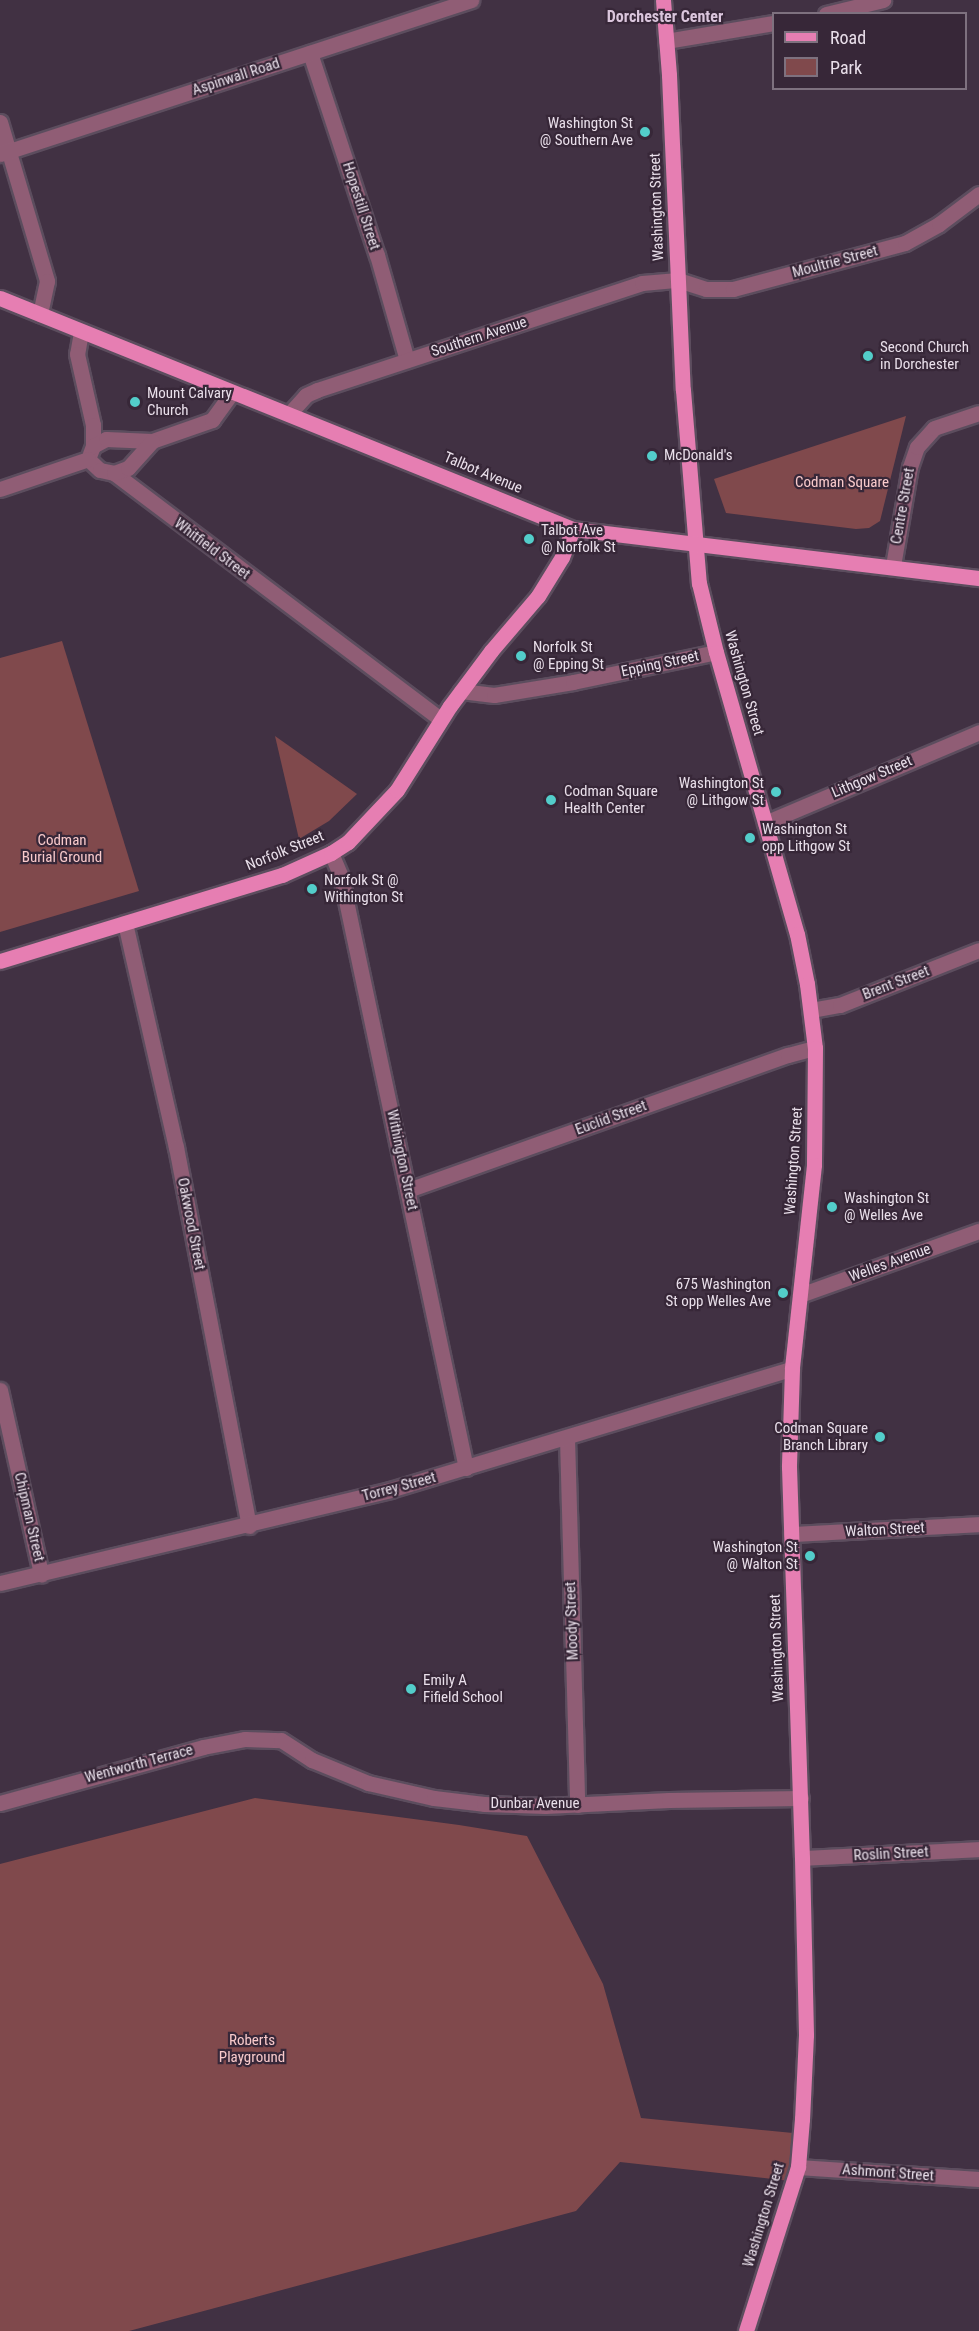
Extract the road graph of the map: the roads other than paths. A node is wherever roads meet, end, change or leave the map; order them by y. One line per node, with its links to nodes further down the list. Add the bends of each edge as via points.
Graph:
1 (472, 0): 7 (street, Aspinwall Road)
2 (663, 0): 6 (main road, Washington Street)
3 (883, 0): 4 (street)
4 (834, 12)
5 (772, 23): 6 (street)
6 (666, 41): 11 (main road, Washington Street)
7 (310, 53): 9 (street, Aspinwall Road); 15 (street, Hopestill Street)
8 (0, 122): 9 (street)
9 (4, 153): 13 (street, via 47,281)
10 (979, 194): 11 (street, Moultrie Street, via 939,224 904,243 733,289 706,289)
11 (678, 280): 15 (street, Southern Avenue, via 642,283); 24 (main road, Washington Street)
12 (0, 298): 13 (main road, Talbot Avenue)
13 (40, 314): 14 (main road, Talbot Avenue)
14 (81, 332): 16 (main road, Talbot Avenue); 20 (street, via 77,354 93,425)
15 (408, 360): 18 (street, Southern Avenue, via 317,390 306,395)
16 (232, 392): 18 (main road, Talbot Avenue); 19 (street, via 212,420)
17 (979, 413): 25 (street, Centre Street, via 934,428 917,447 911,460)
18 (289, 414): 23 (main road, Talbot Avenue)
19 (152, 441): 20 (street, via 106,439); 21 (street, via 128,468)
20 (91, 453): 21 (street, Whitfield Street, via 100,470); 22 (street)
21 (114, 473): 29 (street, Whitfield Street)
22 (0, 489)
23 (573, 529): 24 (main road, Talbot Avenue); 28 (main road, Norfolk Street, via 538,596)
24 (694, 544): 25 (main road, Talbot Avenue); 27 (main road, Washington Street)
25 (893, 566): 26 (main road, Talbot Avenue)
26 (979, 578)
27 (716, 652): 28 (street, Epping Street, via 494,695); 31 (main road, Washington Street)
28 (461, 691): 29 (main road, Norfolk Street)
29 (441, 719): 32 (main road, Norfolk Street, via 397,790 366,825)
30 (979, 732): 31 (street, Lithgow Street)
31 (765, 823): 36 (main road, Washington Street, via 797,934)
32 (331, 853): 33 (main road, Norfolk Street, via 282,875); 38 (street, Withington Street, via 340,877)
33 (125, 923): 35 (main road, Norfolk Street); 46 (street, Oakwood Street, via 176,1148)
34 (979, 950): 36 (street, Brent Street, via 840,1005)
35 (0, 962)
36 (811, 1010): 37 (main road, Washington Street)
37 (815, 1048): 38 (street, Euclid Street); 40 (main road, Washington Street, via 814,1165)
38 (408, 1190): 44 (street, Withington Street)
39 (979, 1231): 40 (street, Welles Avenue)
40 (800, 1295): 41 (main road, Washington Street)
41 (792, 1369): 43 (street, Torrey Street); 47 (main road, Washington Street)
42 (0, 1390): 48 (street, Chipman Street)
43 (567, 1438): 44 (street, Torrey Street); 53 (street, Moody Street)
44 (466, 1468): 46 (street, Torrey Street)
45 (979, 1524): 47 (street, Walton Street)
46 (249, 1526): 48 (street, Torrey Street)
47 (791, 1534): 51 (main road, Washington Street)
48 (41, 1574): 49 (street, Torrey Street)
49 (0, 1583)
50 (280, 1740): 52 (street, Wentworth Terrace, via 246,1739 203,1747); 53 (street, Dunbar Avenue, via 312,1760 368,1783 434,1798 484,1804)
51 (801, 1798): 53 (street, Dunbar Avenue); 55 (main road, Washington Street)
52 (0, 1803)
53 (577, 1805)
54 (979, 1849): 55 (street, Roslin Street)
55 (802, 1858): 56 (main road, Washington Street, via 806,2035)
56 (798, 2168): 57 (street, Ashmont Street); 58 (main road, Washington Street)
57 (979, 2179)
58 (746, 2331)

